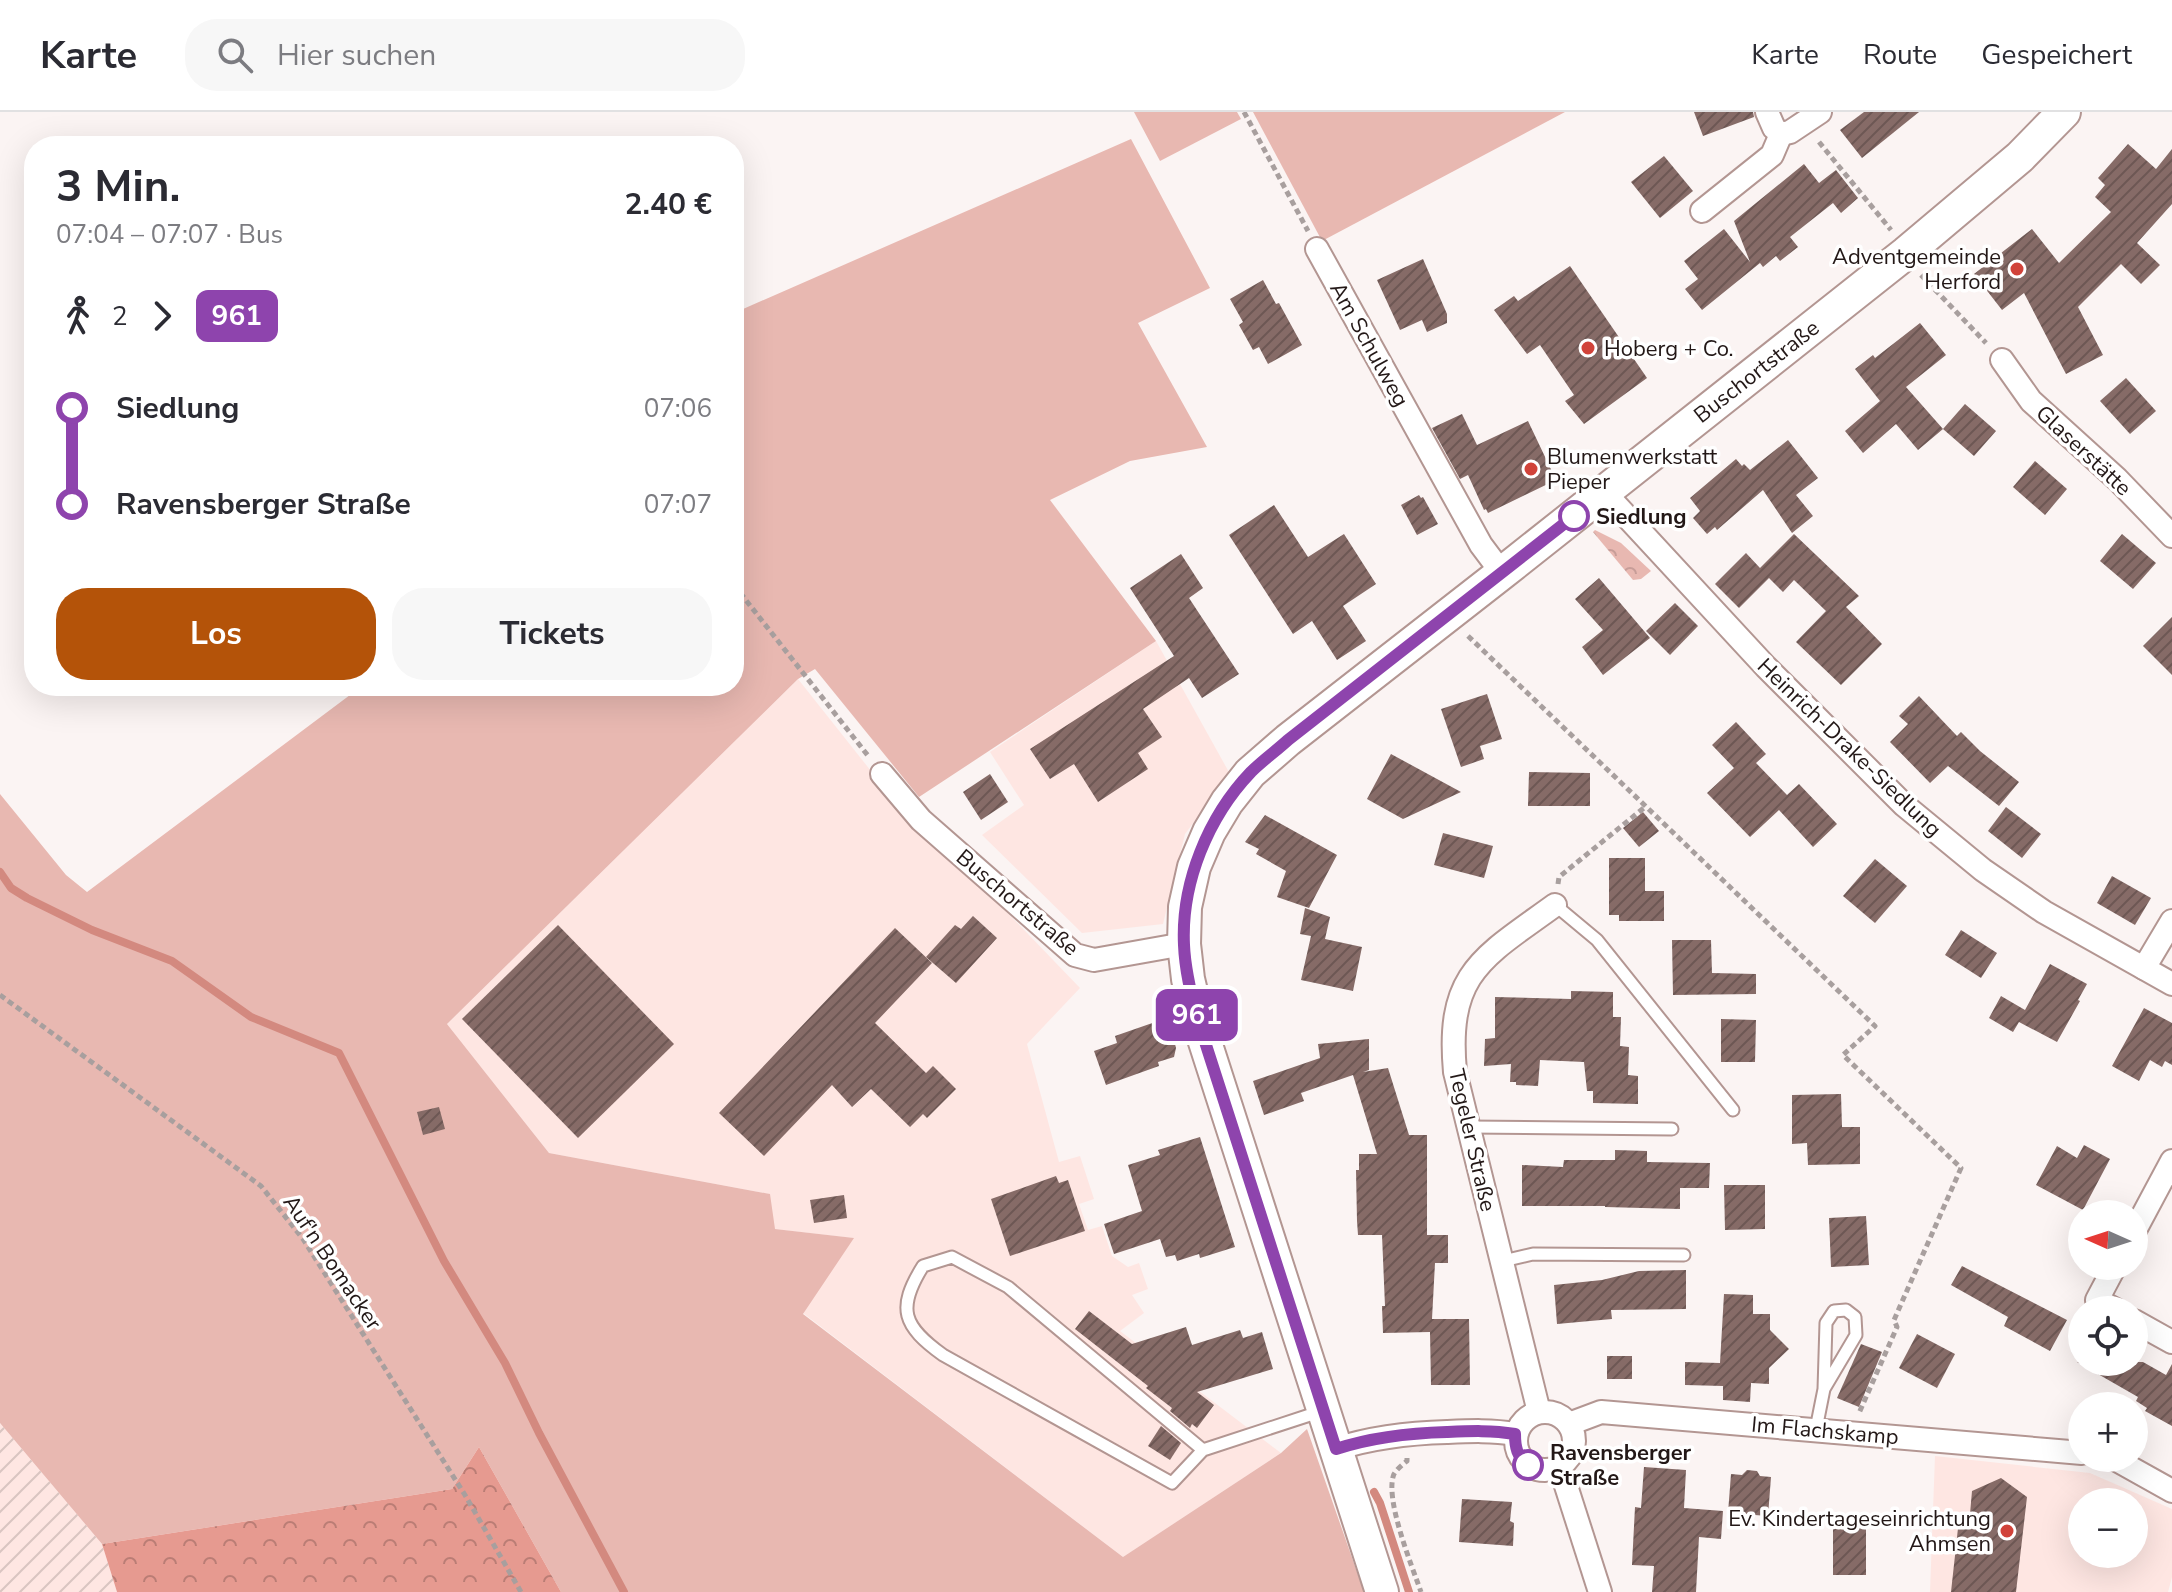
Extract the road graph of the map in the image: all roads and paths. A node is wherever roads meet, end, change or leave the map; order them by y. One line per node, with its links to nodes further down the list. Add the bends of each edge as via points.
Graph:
1 (1244, 112): 7 (path)
2 (1767, 112): 5 (street)
3 (2064, 112): 8 (main road, Buschortstraße, via 2020,157)
4 (1812, 117): 5 (street); 8 (path)
5 (1781, 134): 6 (street, via 1772,155)
6 (1702, 211)
7 (1317, 249): 12 (street, Am Schulweg, via 1481,545)
8 (1906, 253): 9 (path, via 1922,277); 10 (main road, Buschortstraße)
9 (2002, 360): 11 (street, Glaserstätte, via 2031,401)
10 (1604, 492): 12 (main road, Buschortstraße); 20 (street, Heinrich-Drake-Siedlung, via 1766,667 1904,805 2044,912)
11 (2172, 536)
12 (1502, 573): 14 (main road, Buschortstraße)
13 (744, 598): 15 (path)
14 (1447, 616): 16 (path); 19 (main road, Buschortstraße, via 1250,773 1209,832 1194,867)
15 (882, 774): 19 (street, Buschortstraße, via 921,820 1075,955 1094,960)
16 (1645, 807): 17 (path, via 1559,877); 37 (path, via 1875,1026 1843,1055 1961,1168)
17 (1555, 905): 23 (lane, via 1597,940); 24 (street, Tegeler Straße, via 1477,967 1459,998 1453,1047)
18 (2172, 921): 20 (street)
19 (1184, 944): 33 (main road, Buschortstraße, via 1197,1017)
20 (2144, 968): 21 (street, Heinrich-Drake-Siedlung)
21 (2172, 984)
22 (0, 995): 46 (path, Auf'n Bomacker, via 261,1186 312,1252)
23 (1733, 1110)
24 (1469, 1127): 25 (lane); 29 (street, Tegeler Straße)
25 (1672, 1129)
26 (2172, 1161): 27 (street)
27 (2148, 1206)
28 (1684, 1255): 29 (lane, via 1533,1254)
29 (1503, 1261): 34 (street, Tegeler Straße)
30 (2148, 1329): 31 (street)
31 (2172, 1342)
32 (1824, 1389): 32 (lane, via 1856,1335 1855,1317 1846,1310 1834,1311 1826,1323); 36 (lane)
33 (1324, 1411): 40 (main road, Buschortstraße); 41 (lane)
34 (1539, 1412): 35 (street, via 1561,1416); 39 (street, via 1528,1416)
35 (1569, 1424): 36 (street, Im Flachskamp, via 1601,1412); 43 (street, via 1574,1447)
36 (1816, 1429): 37 (street, Im Flachskamp)
37 (1850, 1432): 42 (street, Im Flachskamp)
38 (1404, 1433): 39 (street); 40 (street); 48 (path, via 1407,1461 1395,1473 1391,1492)
39 (1515, 1434): 43 (street, via 1515,1448 1533,1469)
40 (1336, 1449): 47 (main road, Buschortstraße)
41 (1203, 1450): 41 (lane, via 1008,1287 952,1257 923,1266 910,1286 906,1313 920,1338 943,1355 1172,1483)
42 (2068, 1452)
43 (1560, 1467): 49 (street)
44 (2138, 1472): 45 (street)
45 (2172, 1491)
46 (521, 1592)
47 (1382, 1592)
48 (1421, 1592)
49 (1600, 1592)

